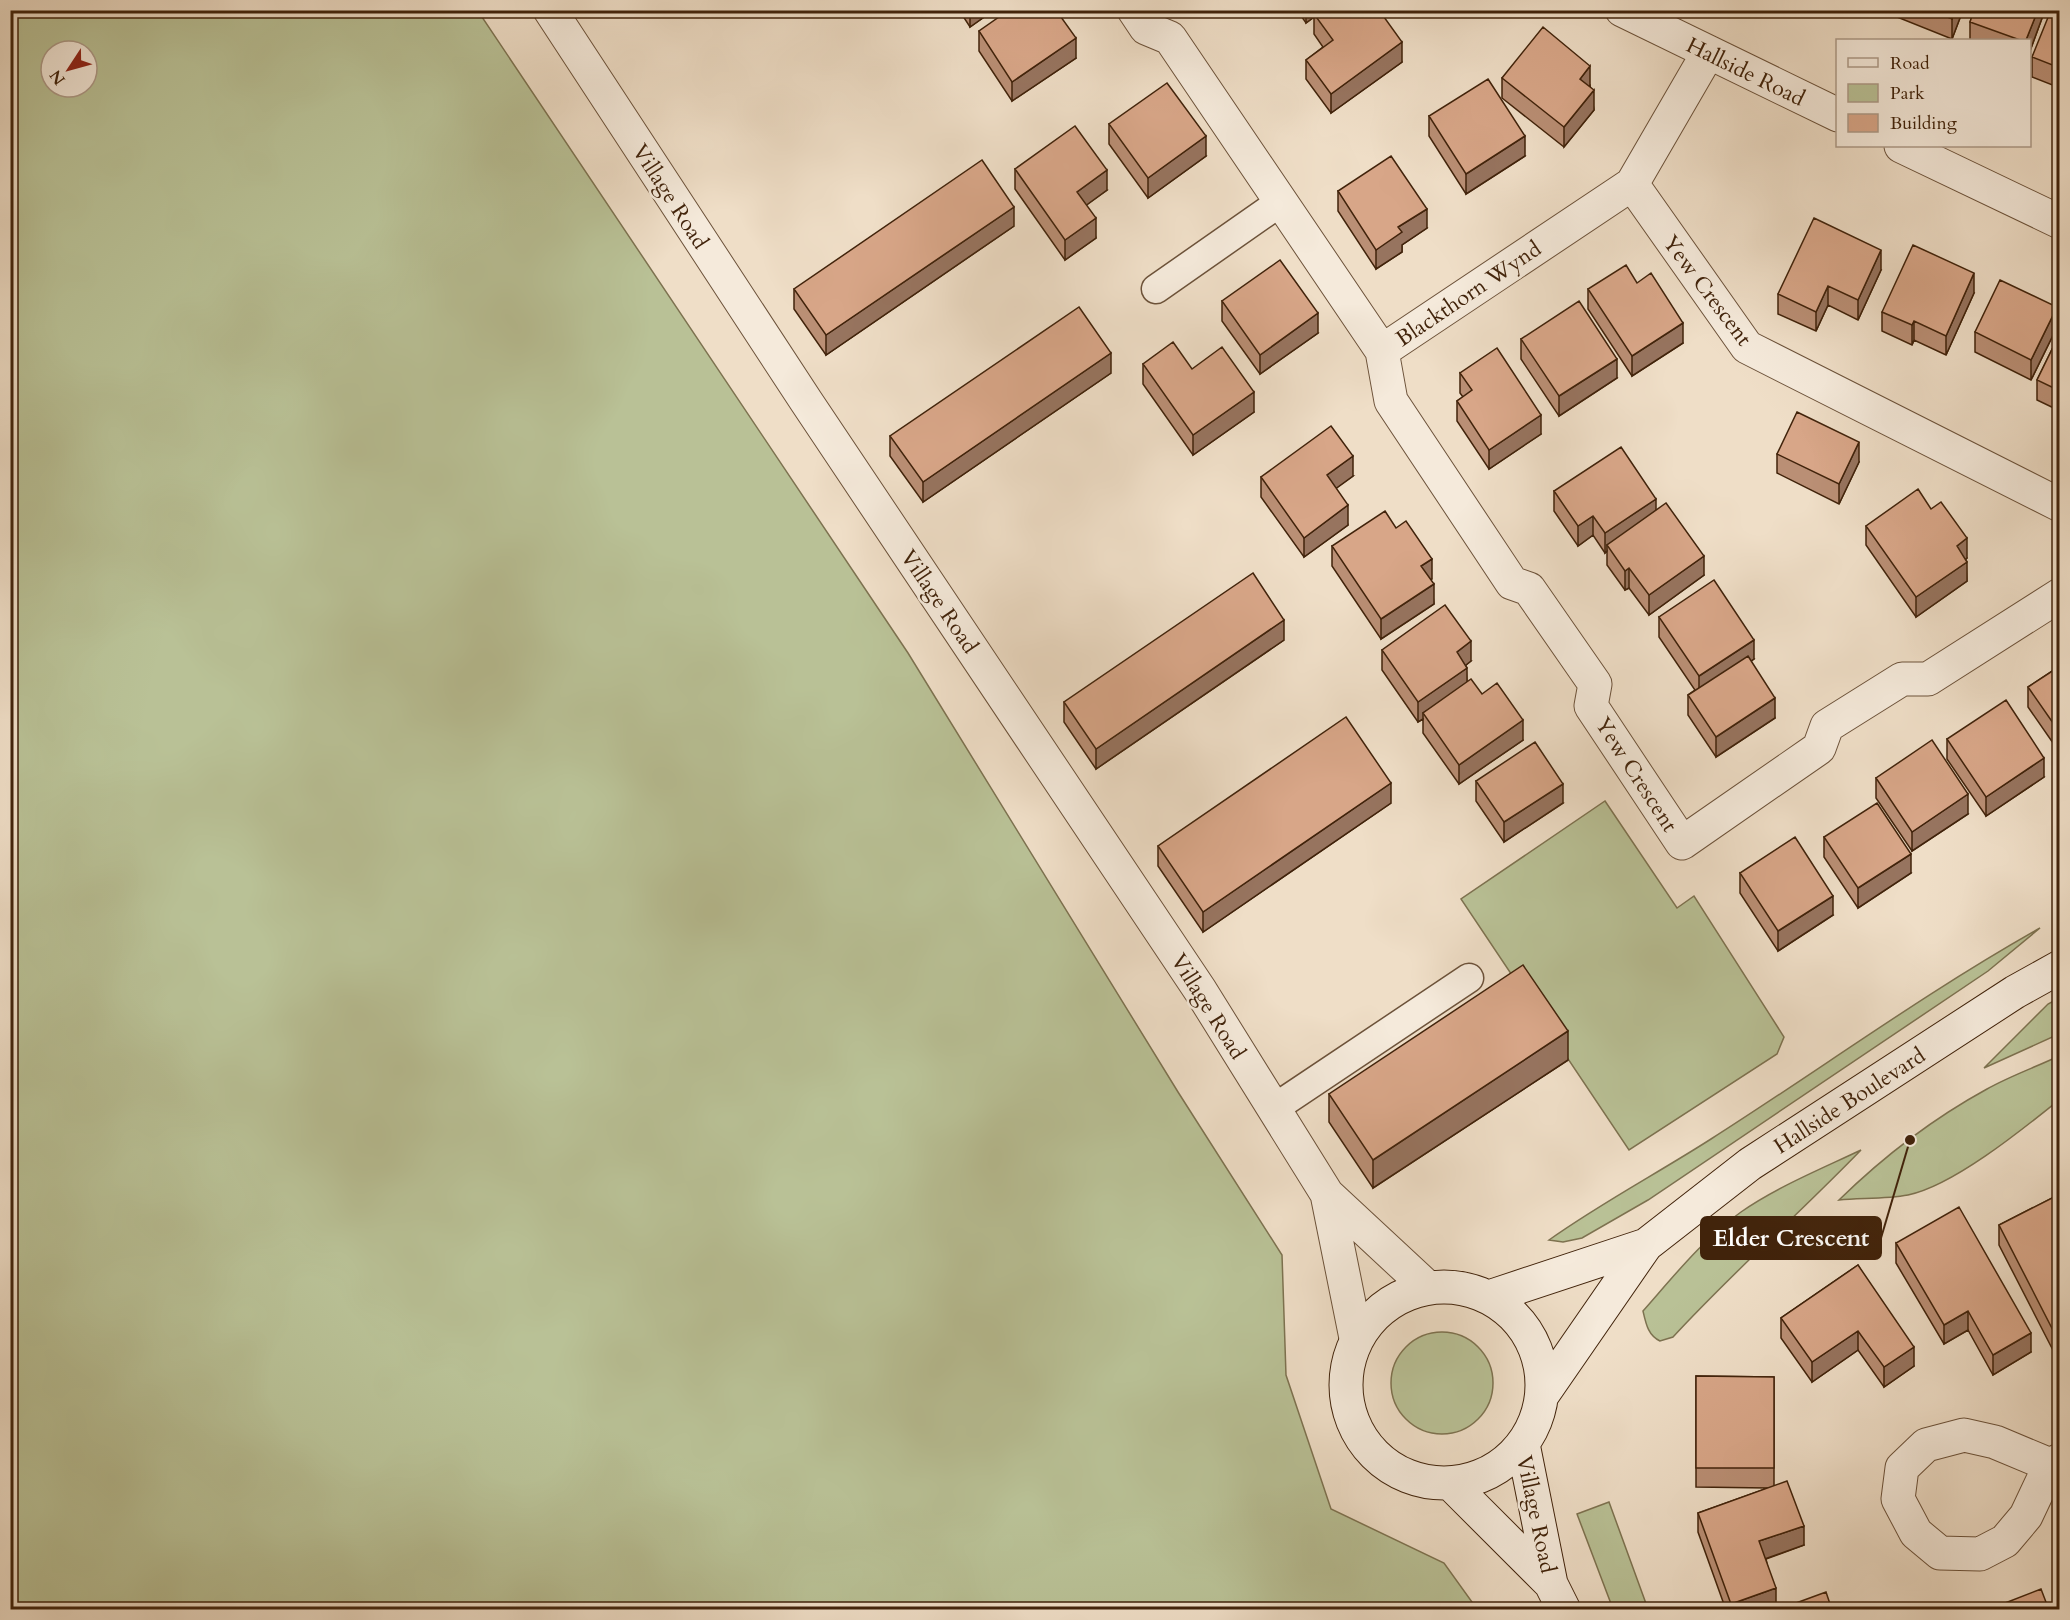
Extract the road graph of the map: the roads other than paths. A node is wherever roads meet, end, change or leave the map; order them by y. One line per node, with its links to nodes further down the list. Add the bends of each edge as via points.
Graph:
1 (550, 10): 16 (street, Village Road, via 1187,970)
2 (1134, 10): 8 (street, Blackthorn Wynd, via 1146,28 1170,38)
3 (1622, 10): 4 (street, Hallside Road)
4 (1708, 53): 5 (street, Hallside Road); 7 (street, Blackthorn Wynd)
5 (1836, 114)
6 (1903, 147): 9 (street)
7 (1632, 184): 11 (street, Blackthorn Wynd); 12 (street, Yew Crescent, via 1747,347)
8 (1279, 203): 10 (lane); 11 (street, Blackthorn Wynd)
9 (2060, 222)
10 (1156, 289)
11 (1382, 351): 13 (street, Yew Crescent, via 1391,401 1512,583 1529,589 1595,684 1591,706 1682,843 1819,748 1827,726 1902,679 1928,679)
12 (2060, 505)
13 (2060, 595)
14 (2060, 967): 18 (street, Hallside Boulevard, via 2015,992 1750,1164)
15 (1469, 978): 16 (lane)
16 (1273, 1109): 17 (street, Village Road)
17 (1326, 1194): 19 (street, Village Road); 21 (street, Village Road)
18 (1646, 1245): 20 (street, Hallside Boulevard); 22 (street, Hallside Boulevard)
19 (1427, 1287): 20 (street, via 1459,1287); 21 (street, via 1386,1304)
20 (1489, 1297): 22 (street, via 1520,1321 1538,1355)
21 (1356, 1338): 25 (street, via 1346,1367 1345,1397 1354,1426 1371,1452 1395,1471 1423,1481)
22 (1543, 1394): 23 (street, via 1536,1421)
23 (1523, 1444): 25 (street, via 1491,1472); 26 (street, Village Road)
24 (2055, 1462): 24 (street, via 1964,1435 1926,1445 1902,1468 1898,1499 1916,1533 1940,1553 1980,1554 2006,1540 2026,1516)
25 (1450, 1484): 26 (street, Village Road)
26 (1558, 1597)

